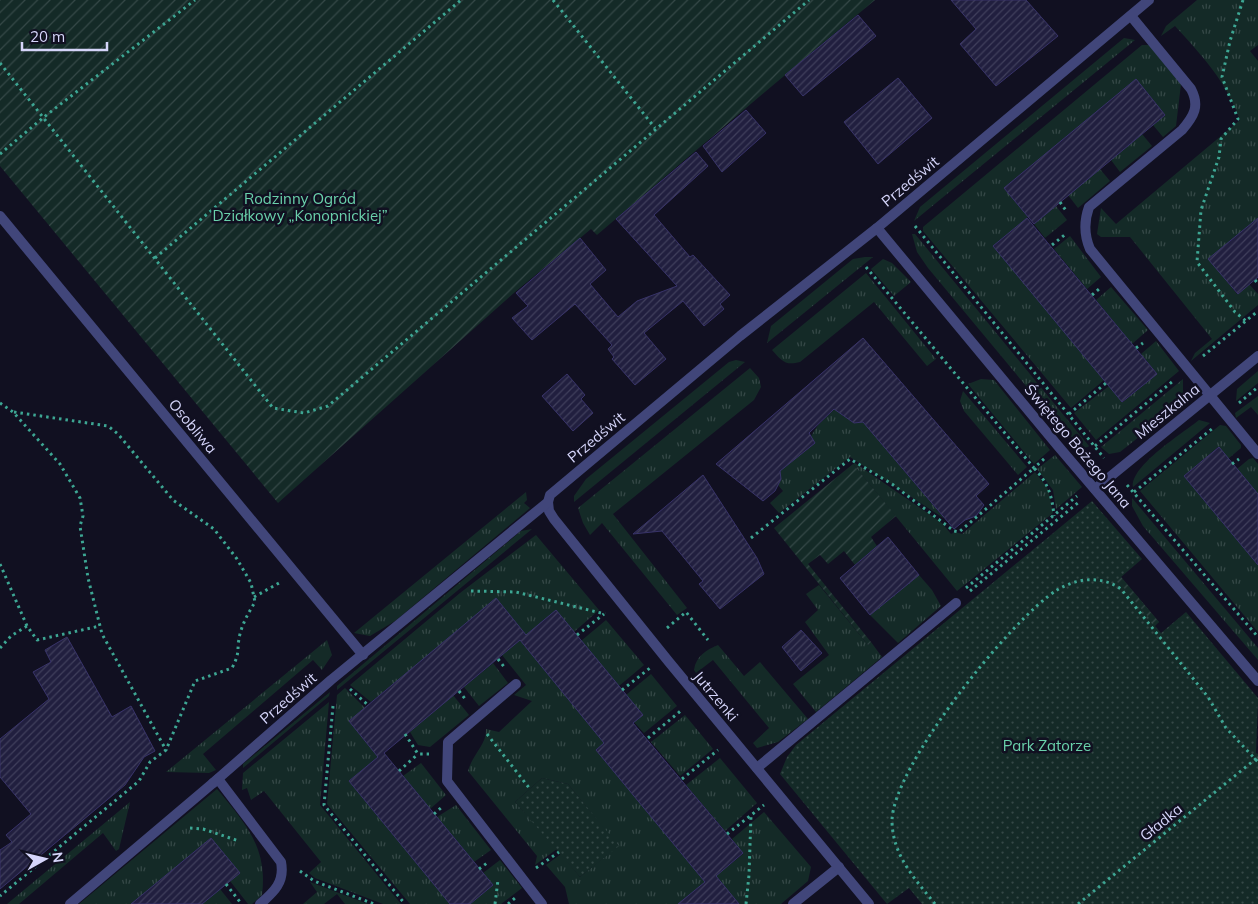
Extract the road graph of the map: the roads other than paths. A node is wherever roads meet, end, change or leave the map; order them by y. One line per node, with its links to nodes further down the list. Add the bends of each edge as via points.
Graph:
1 (1149, 0): 2 (street, Przedświt)
2 (1131, 16): 4 (street, Przedświt); 6 (street, via 1191,89 1196,106 1182,130 1089,207 1086,239)
3 (0, 216): 11 (street, Osobliwa)
4 (877, 228): 8 (street, Świętego Bożego Jana); 9 (street, Przedświt, via 657,405 550,495)
5 (1258, 356): 6 (street, Mieszkalna)
6 (1210, 395): 7 (street); 8 (street, Mieszkalna)
7 (1258, 454)
8 (1093, 487): 12 (street, Świętego Bożego Jana)
9 (548, 502): 11 (street, Przedświt); 14 (street, Jutrzenki, via 554,519)
10 (956, 603): 14 (street)
11 (363, 655): 15 (street, Przedświt)
12 (1258, 681)
13 (516, 684): 19 (street, via 448,742 446,781)
14 (757, 768): 16 (street, Jutrzenki)
15 (215, 781): 17 (street, Przedświt); 18 (street, via 276,853 282,868 277,890)
16 (839, 867): 20 (street); 21 (street, Jutrzenki)
17 (70, 904)
18 (260, 904)
19 (542, 904)
20 (792, 904)
21 (869, 904)

